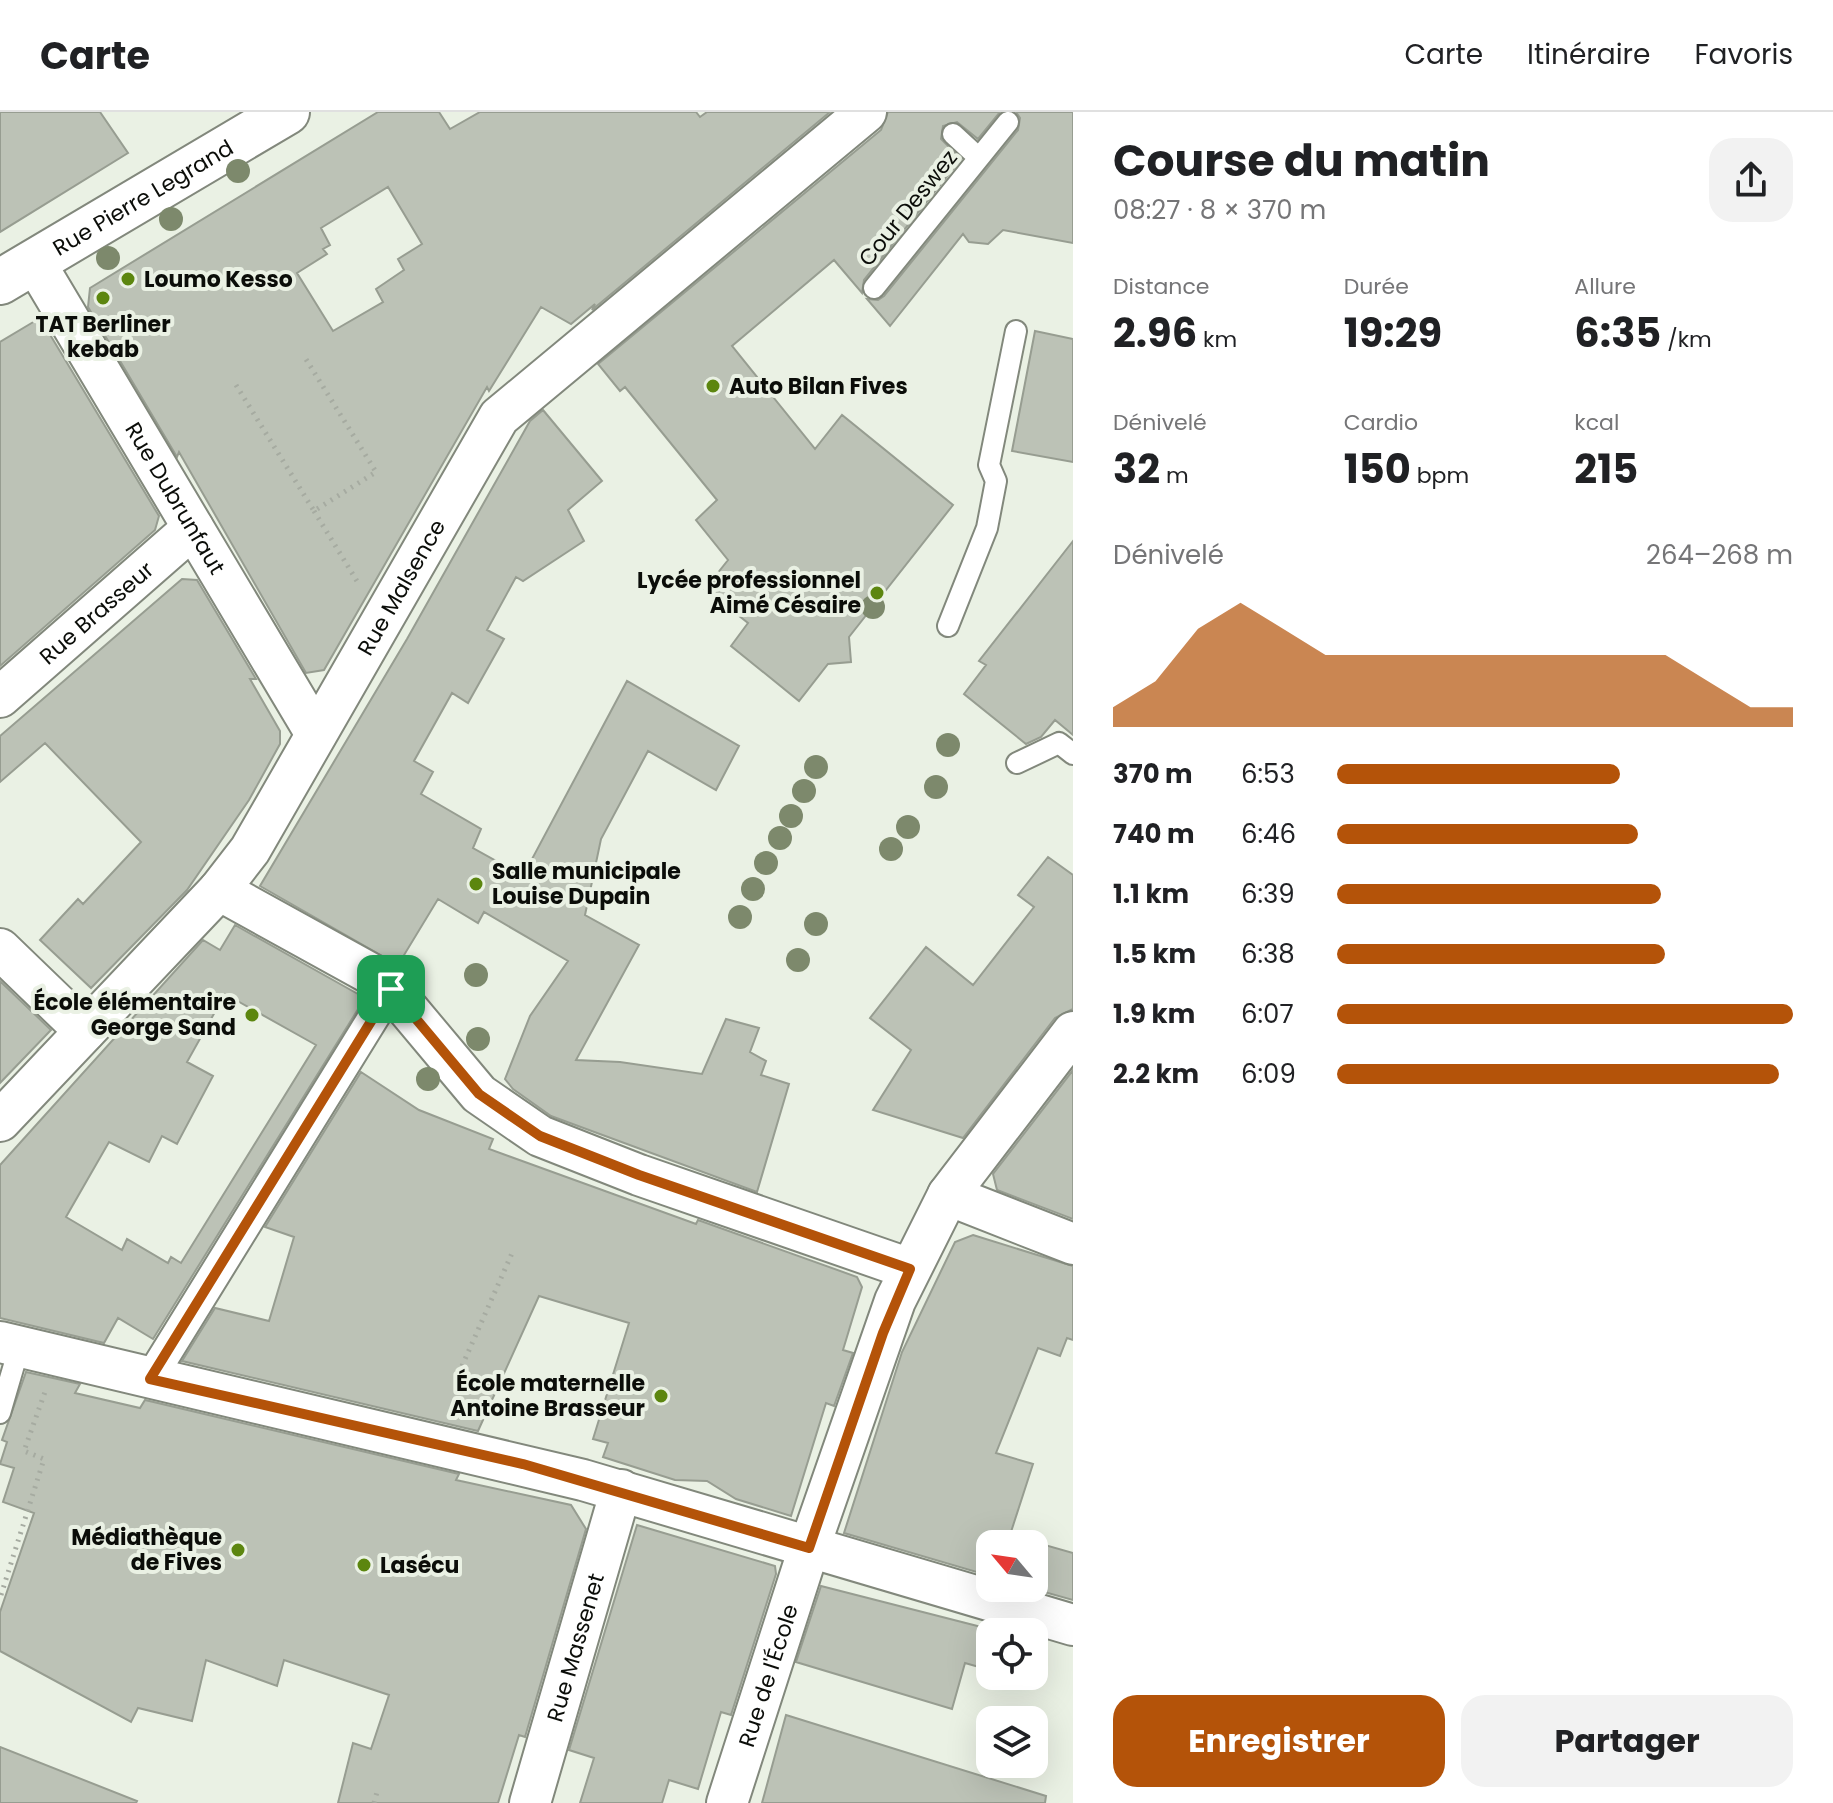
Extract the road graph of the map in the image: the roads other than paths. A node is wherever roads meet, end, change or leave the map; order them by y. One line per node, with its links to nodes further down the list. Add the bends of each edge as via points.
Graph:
1 (287, 112): 6 (main road, Rue Pierre Legrand)
2 (866, 112): 12 (street, Rue Malsence, via 499,417)
3 (1008, 122): 5 (lane, Cour Deswez)
4 (953, 134): 5 (lane, Cour Deswez)
5 (979, 158): 7 (lane, Cour Deswez)
6 (17, 271): 9 (street, Rue Dubrunfaut)
7 (874, 288)
8 (1016, 331): 10 (lane, via 989,465 996,481 987,528)
9 (193, 528): 11 (street, Rue Brasseur); 12 (street, Rue Dubrunfaut)
10 (948, 626)
11 (0, 697)
12 (316, 734): 15 (street, Rue Malsence, via 250,850)
13 (1073, 754): 14 (lane, via 1059,743)
14 (1017, 763)
15 (219, 890): 17 (street); 18 (street, Rue Malsence)
16 (0, 949): 18 (street)
17 (391, 989): 23 (street, via 479,1094 540,1136); 25 (street)
18 (85, 1031): 20 (street, Rue Malsence)
19 (1073, 1032): 21 (street, Rue de l'École)
20 (0, 1121)
21 (948, 1195): 22 (street); 23 (street, Rue de l'École)
22 (1073, 1244)
23 (910, 1269): 28 (street, Rue de l'École)
24 (25, 1349): 25 (street); 26 (lane)
25 (150, 1379): 27 (street)
26 (0, 1413)
27 (621, 1490): 28 (street); 30 (street, Rue Massenet)
28 (809, 1548): 29 (street); 31 (street, Rue de l'École)
29 (1073, 1625)
30 (530, 1803)
31 (727, 1803)

